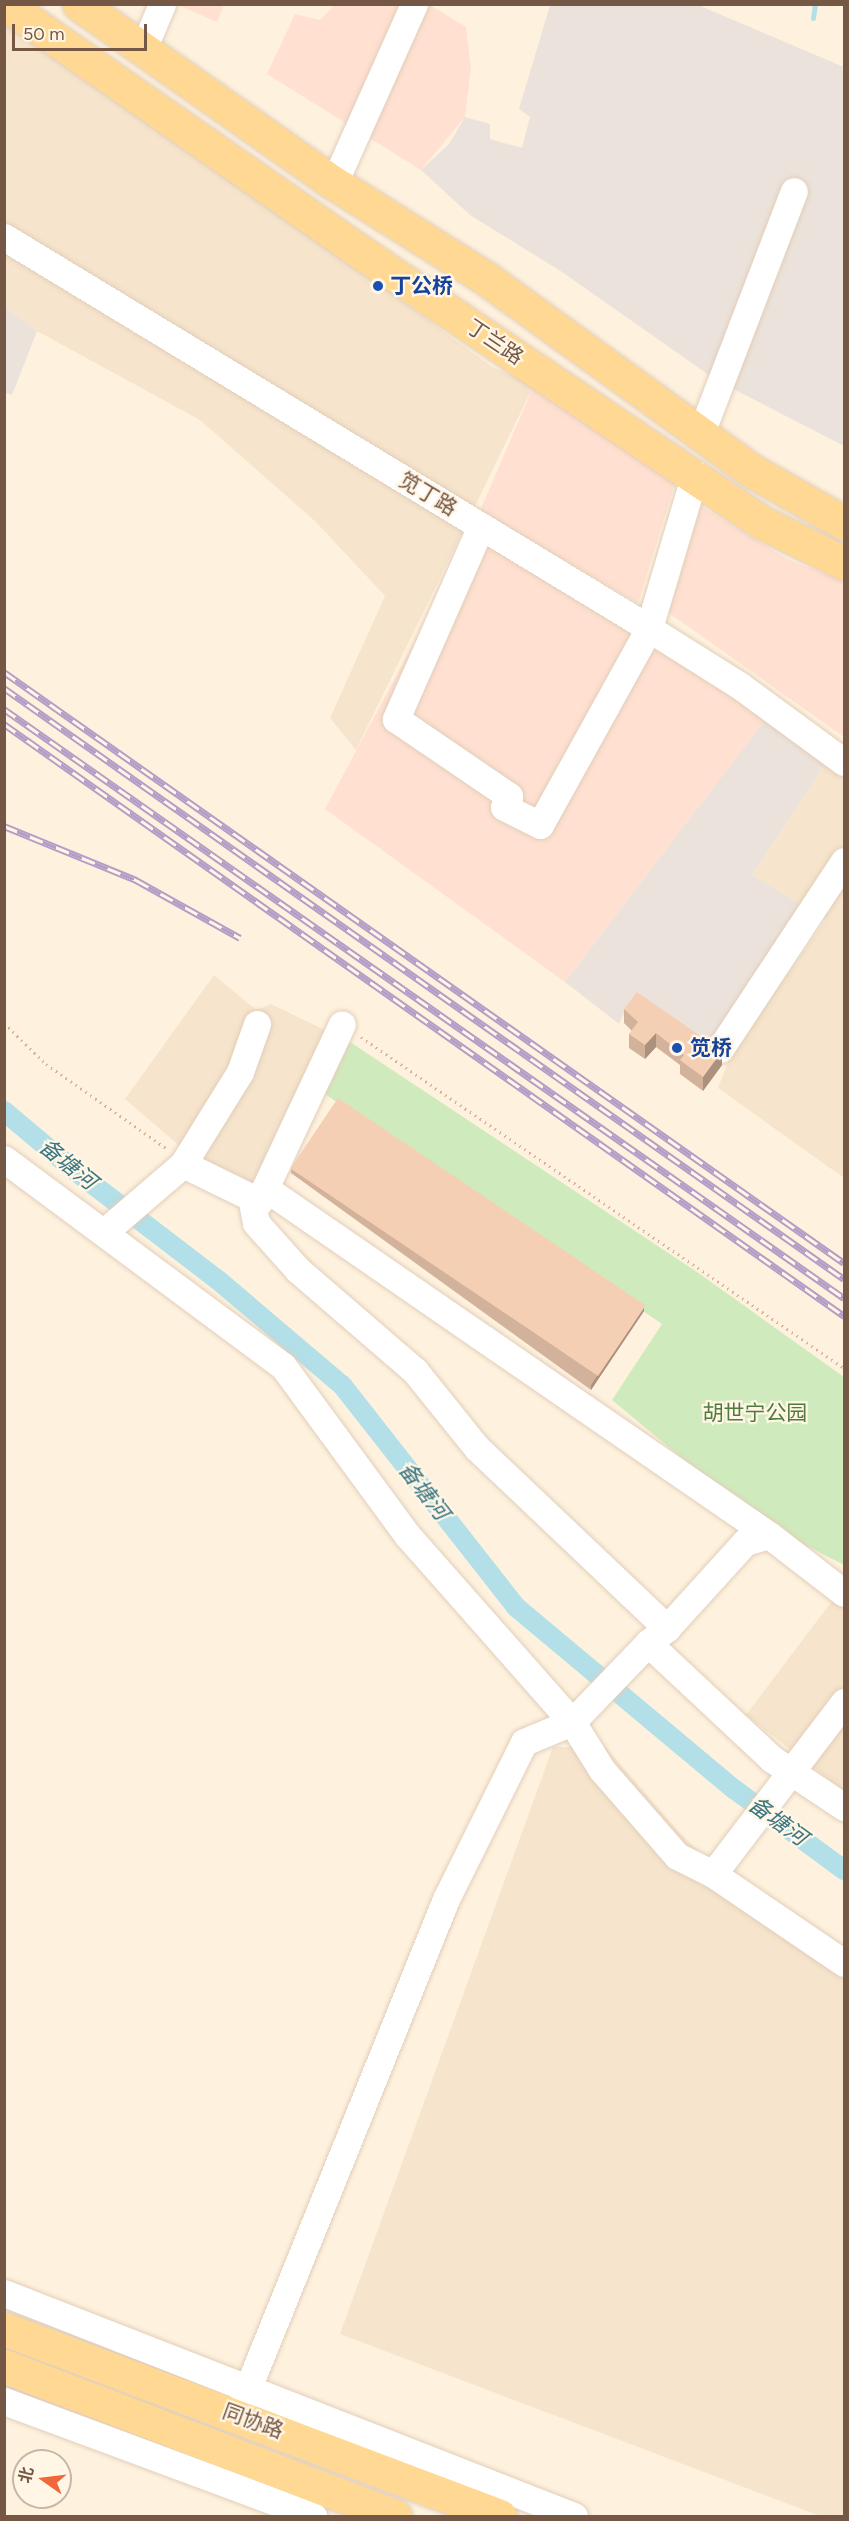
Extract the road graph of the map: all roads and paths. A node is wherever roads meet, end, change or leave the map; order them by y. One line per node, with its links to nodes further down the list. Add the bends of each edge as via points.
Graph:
1 (5, 4): 10 (main road, 丁兰路, via 362,253)
2 (79, 4): 5 (main road)
3 (162, 4): 5 (street)
4 (414, 4): 6 (street)
5 (144, 47): 6 (main road)
6 (334, 183): 9 (main road, via 487,279)
7 (794, 191): 9 (street)
8 (4, 237): 12 (street, 笕丁路)
9 (701, 434): 11 (main road, via 780,488)
10 (695, 474): 13 (main road, 丁兰路, via 763,522); 14 (street)
11 (844, 524)
12 (481, 526): 14 (street, 笕丁路); 14 (street, via 396,719 509,796 504,807 540,825)
13 (844, 563)
14 (649, 628): 15 (street, 笕丁路, via 739,685)
15 (844, 762)
16 (844, 861): 20 (street)
17 (4, 1023): 22 (path, via 46,1064 155,1138)
18 (257, 1024): 22 (street, via 240,1072)
19 (342, 1024): 23 (street); 25 (path)
20 (720, 1049)
21 (4, 1159): 24 (street)
22 (176, 1170): 23 (street); 24 (street)
23 (258, 1193): 26 (street); 28 (street, via 256,1223 298,1270 415,1371 477,1448)
24 (112, 1226): 30 (street, via 283,1366 408,1536)
25 (844, 1368)
26 (769, 1535): 27 (street); 28 (street, via 746,1542)
27 (844, 1593)
28 (649, 1644): 30 (street); 31 (street, via 772,1759)
29 (844, 1702): 31 (street)
30 (575, 1719): 33 (street, via 602,1770 677,1856); 39 (street, via 525,1742 446,1899)
31 (790, 1771): 32 (street); 33 (street)
32 (844, 1807)
33 (713, 1874): 34 (street)
34 (844, 1963)
35 (4, 2293): 39 (street)
36 (4, 2329): 39 (main road, 同协路)
37 (4, 2366): 41 (main road, 同协路)
38 (4, 2401): 40 (street)
39 (243, 2402): 42 (main road, 同协路); 43 (street)
40 (313, 2517)
41 (395, 2517)
42 (500, 2517)
43 (574, 2517)

